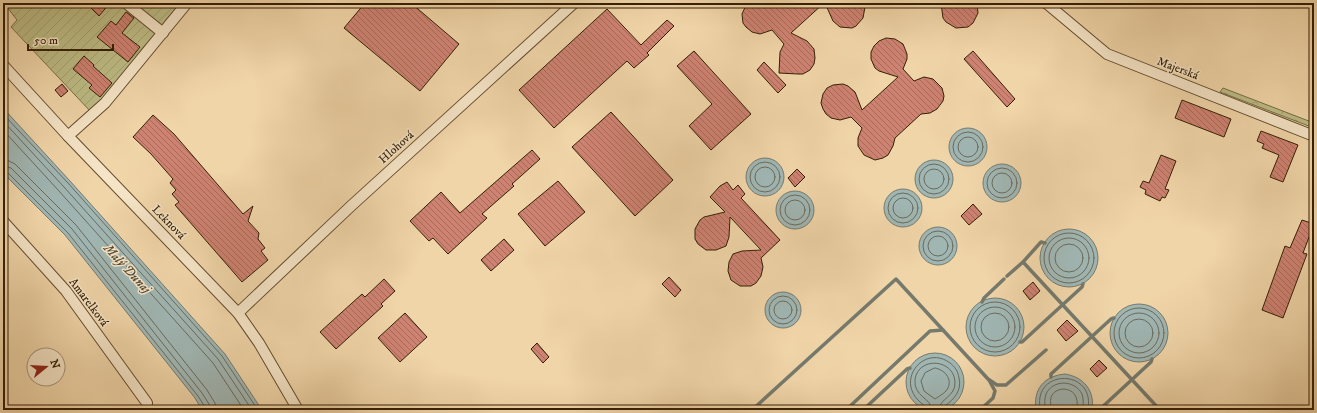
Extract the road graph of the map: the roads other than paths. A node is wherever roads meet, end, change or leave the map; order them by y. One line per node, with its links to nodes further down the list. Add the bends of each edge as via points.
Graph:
1 (126, 3): 5 (street)
2 (187, 3): 5 (street)
3 (574, 3): 10 (street, Hlohová, via 351,206)
4 (1046, 3): 8 (street, Majerská, via 1107,54)
5 (163, 33): 7 (street, via 105,103)
6 (3, 65): 7 (street, Leknová)
7 (68, 136): 10 (street, Leknová)
8 (1314, 136)
9 (3, 221): 11 (street, Amarelková, via 66,291)
10 (238, 313): 12 (street, Leknová, via 259,343)
11 (147, 403)
12 (298, 410)

